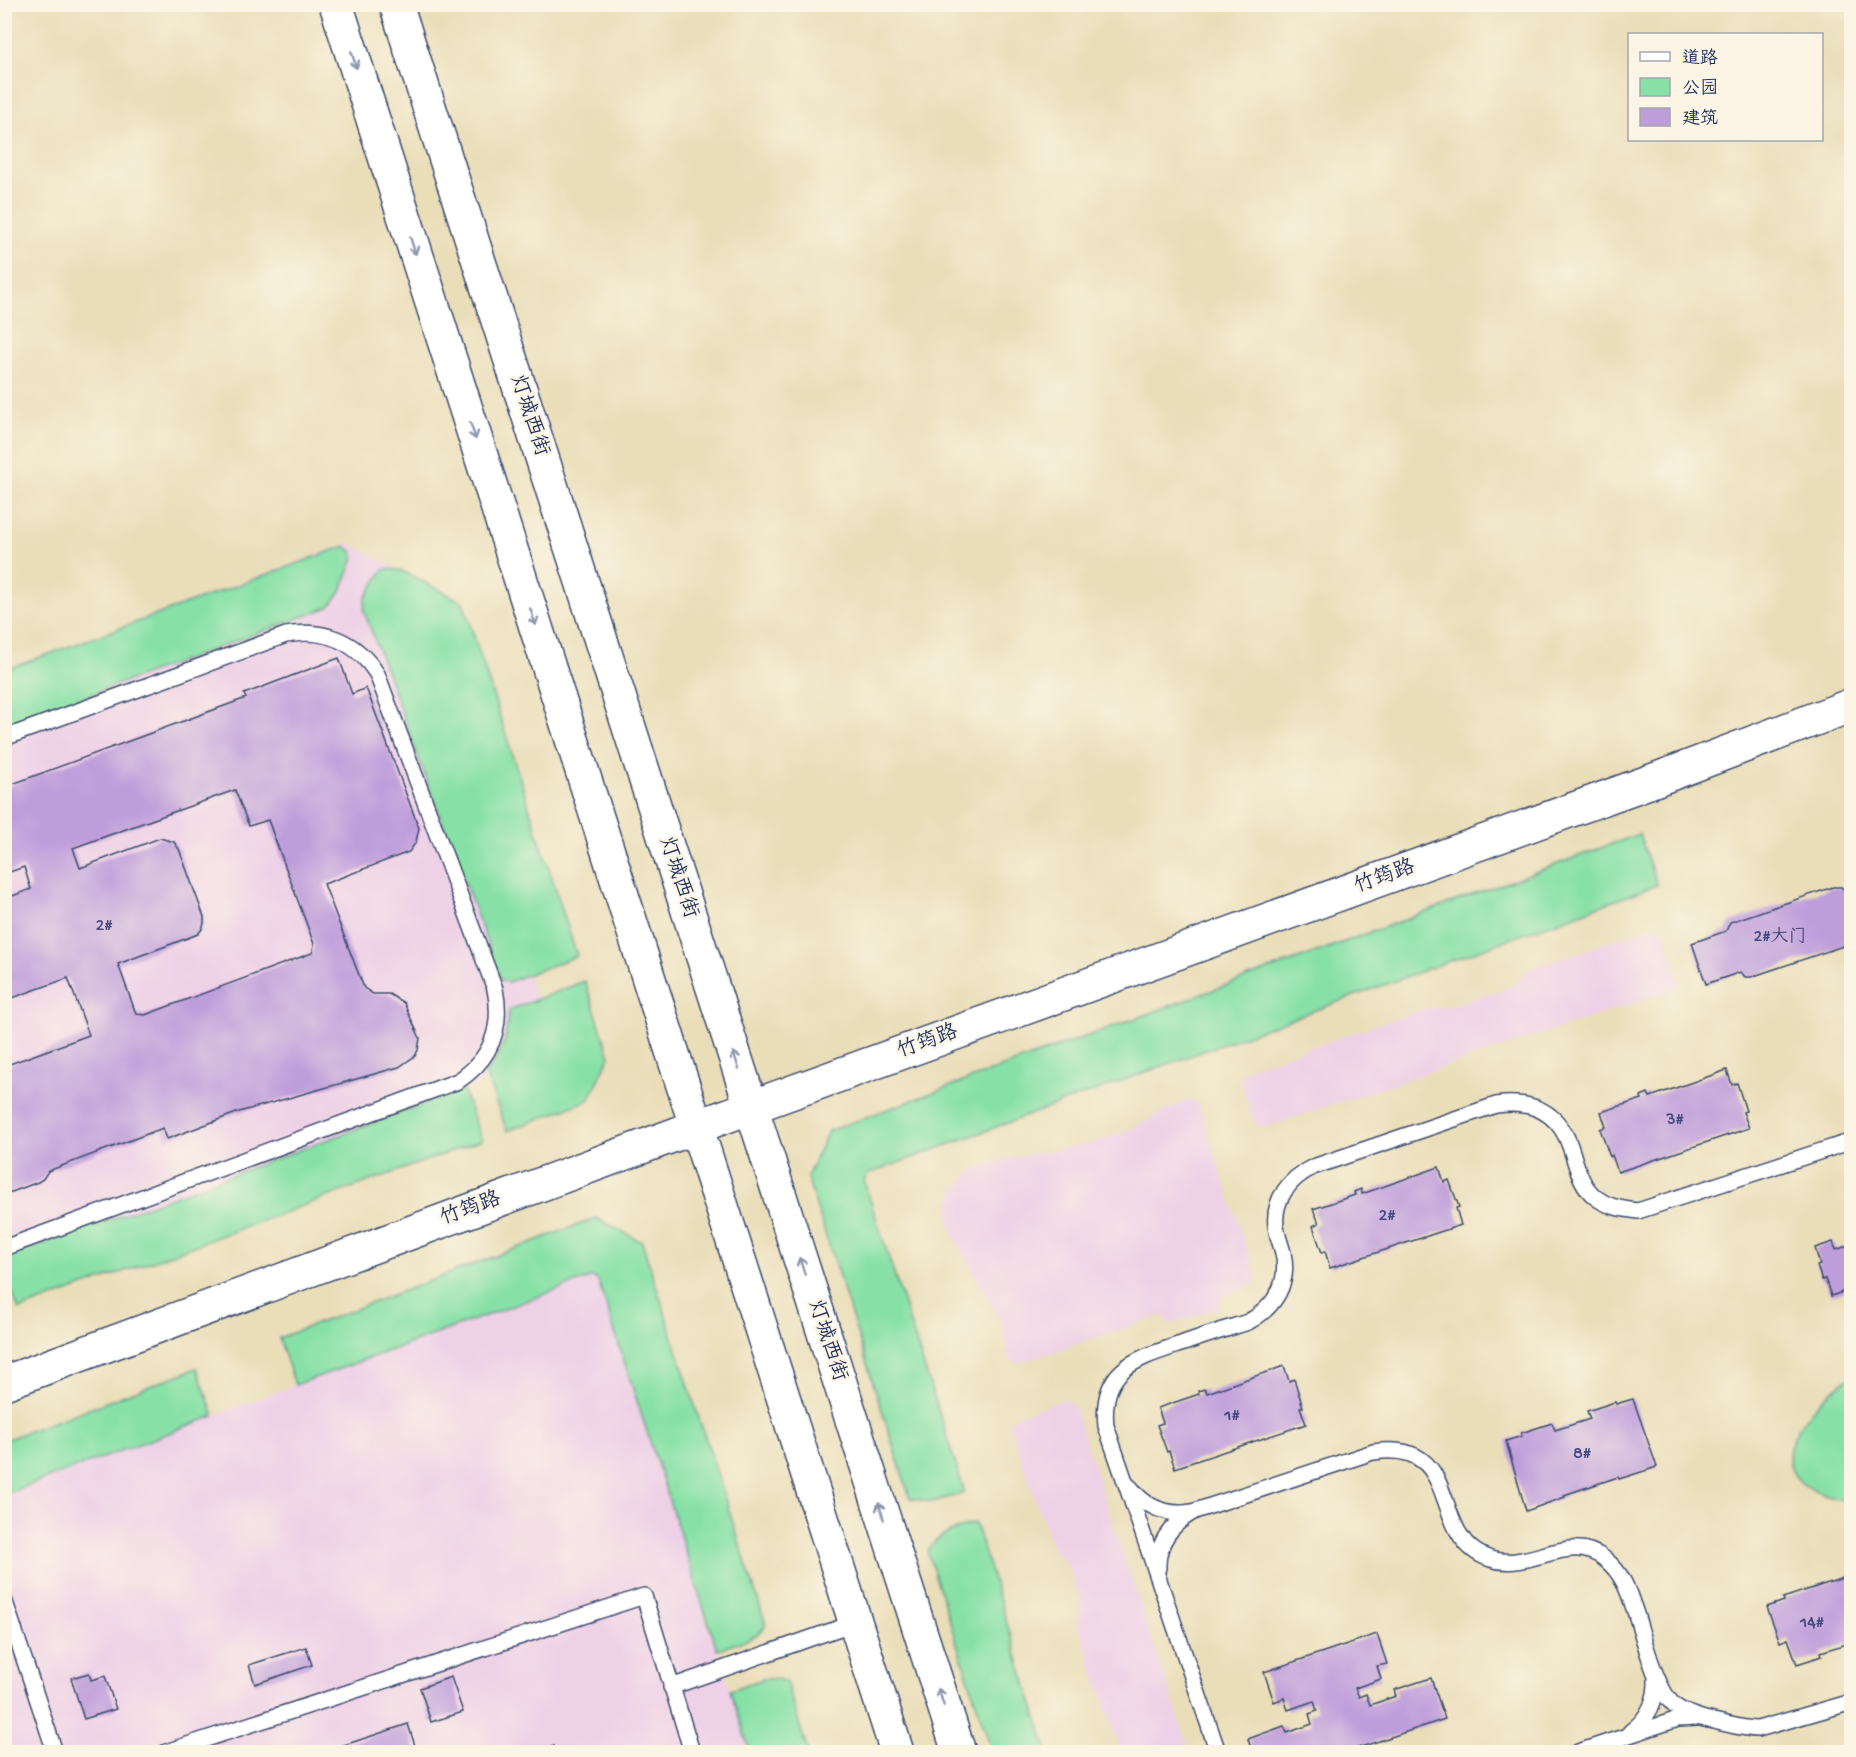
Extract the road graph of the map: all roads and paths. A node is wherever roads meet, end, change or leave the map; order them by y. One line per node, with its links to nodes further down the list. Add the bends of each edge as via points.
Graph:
1 (336, 4): 6 (street, one-way to 6)
2 (396, 4): 5 (street, 灯城西街, one-way to 2)
3 (1851, 705): 5 (street, 竹筠路)
4 (4, 738): 8 (lane, via 286,635 315,633 341,640 364,655 377,674 495,990 498,1012 495,1034 485,1056 458,1081)
5 (751, 1107): 6 (street, 竹筠路); 24 (street, 灯城西街, one-way to 5)
6 (696, 1127): 9 (street, 竹筠路); 14 (street)
7 (1851, 1141): 10 (lane, via 1638,1211 1613,1207 1594,1196 1579,1173 1558,1124 1549,1115 1523,1103 1496,1105 1313,1167 1287,1186 1278,1207 1276,1227 1285,1274 1270,1307 1248,1322 1134,1360 1117,1375 1105,1412)
8 (4, 1248)
9 (4, 1383)
10 (1124, 1478): 11 (lane, via 1150,1506 1181,1514); 12 (lane)
11 (1195, 1511): 12 (lane, via 1176,1523 1163,1541); 15 (lane, via 1373,1452 1388,1450 1412,1455 1437,1478 1463,1540 1483,1556 1508,1563 1580,1549 1604,1558 1627,1587)
12 (1158, 1577): 25 (lane)
13 (4, 1599): 20 (lane)
14 (854, 1623): 16 (lane); 23 (street)
15 (1656, 1673): 18 (lane, via 1674,1705); 19 (lane, via 1656,1690 1649,1712 1632,1731)
16 (671, 1687): 21 (lane, via 644,1596); 22 (lane)
17 (1851, 1702): 18 (lane, via 1758,1729)
18 (1706, 1719): 19 (lane, via 1678,1719)
19 (1617, 1740): 26 (lane)
20 (55, 1752)
21 (166, 1752)
22 (692, 1752)
23 (897, 1752)
24 (959, 1752)
25 (1218, 1752)
26 (1578, 1752)

